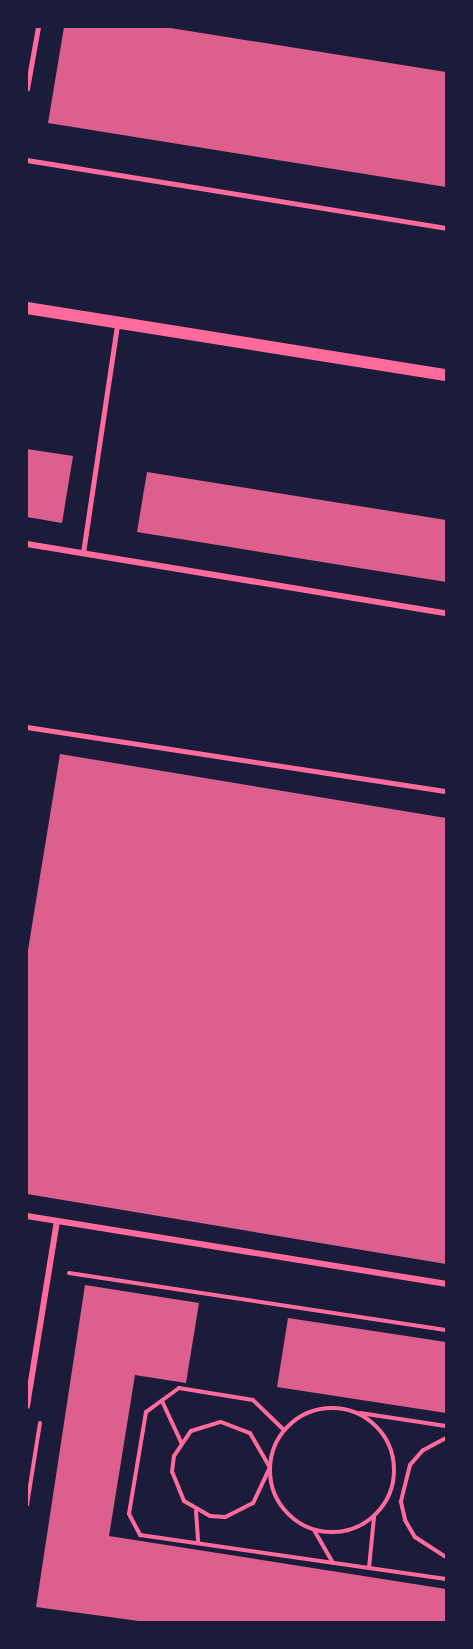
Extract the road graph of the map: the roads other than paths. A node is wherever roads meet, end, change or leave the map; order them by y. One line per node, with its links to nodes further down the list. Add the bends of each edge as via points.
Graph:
1 (38, 27): 2 (lane)
2 (27, 89)
3 (27, 160): 4 (lane)
4 (446, 228)
5 (27, 308): 6 (main road)
6 (118, 323): 7 (main road); 9 (lane)
7 (446, 375)
8 (27, 544): 9 (street)
9 (83, 554): 10 (street)
10 (446, 613)
11 (27, 727): 12 (lane)
12 (446, 791)
13 (27, 1216): 14 (street)
14 (57, 1221): 15 (street); 16 (street)
15 (446, 1284)
16 (27, 1406)

